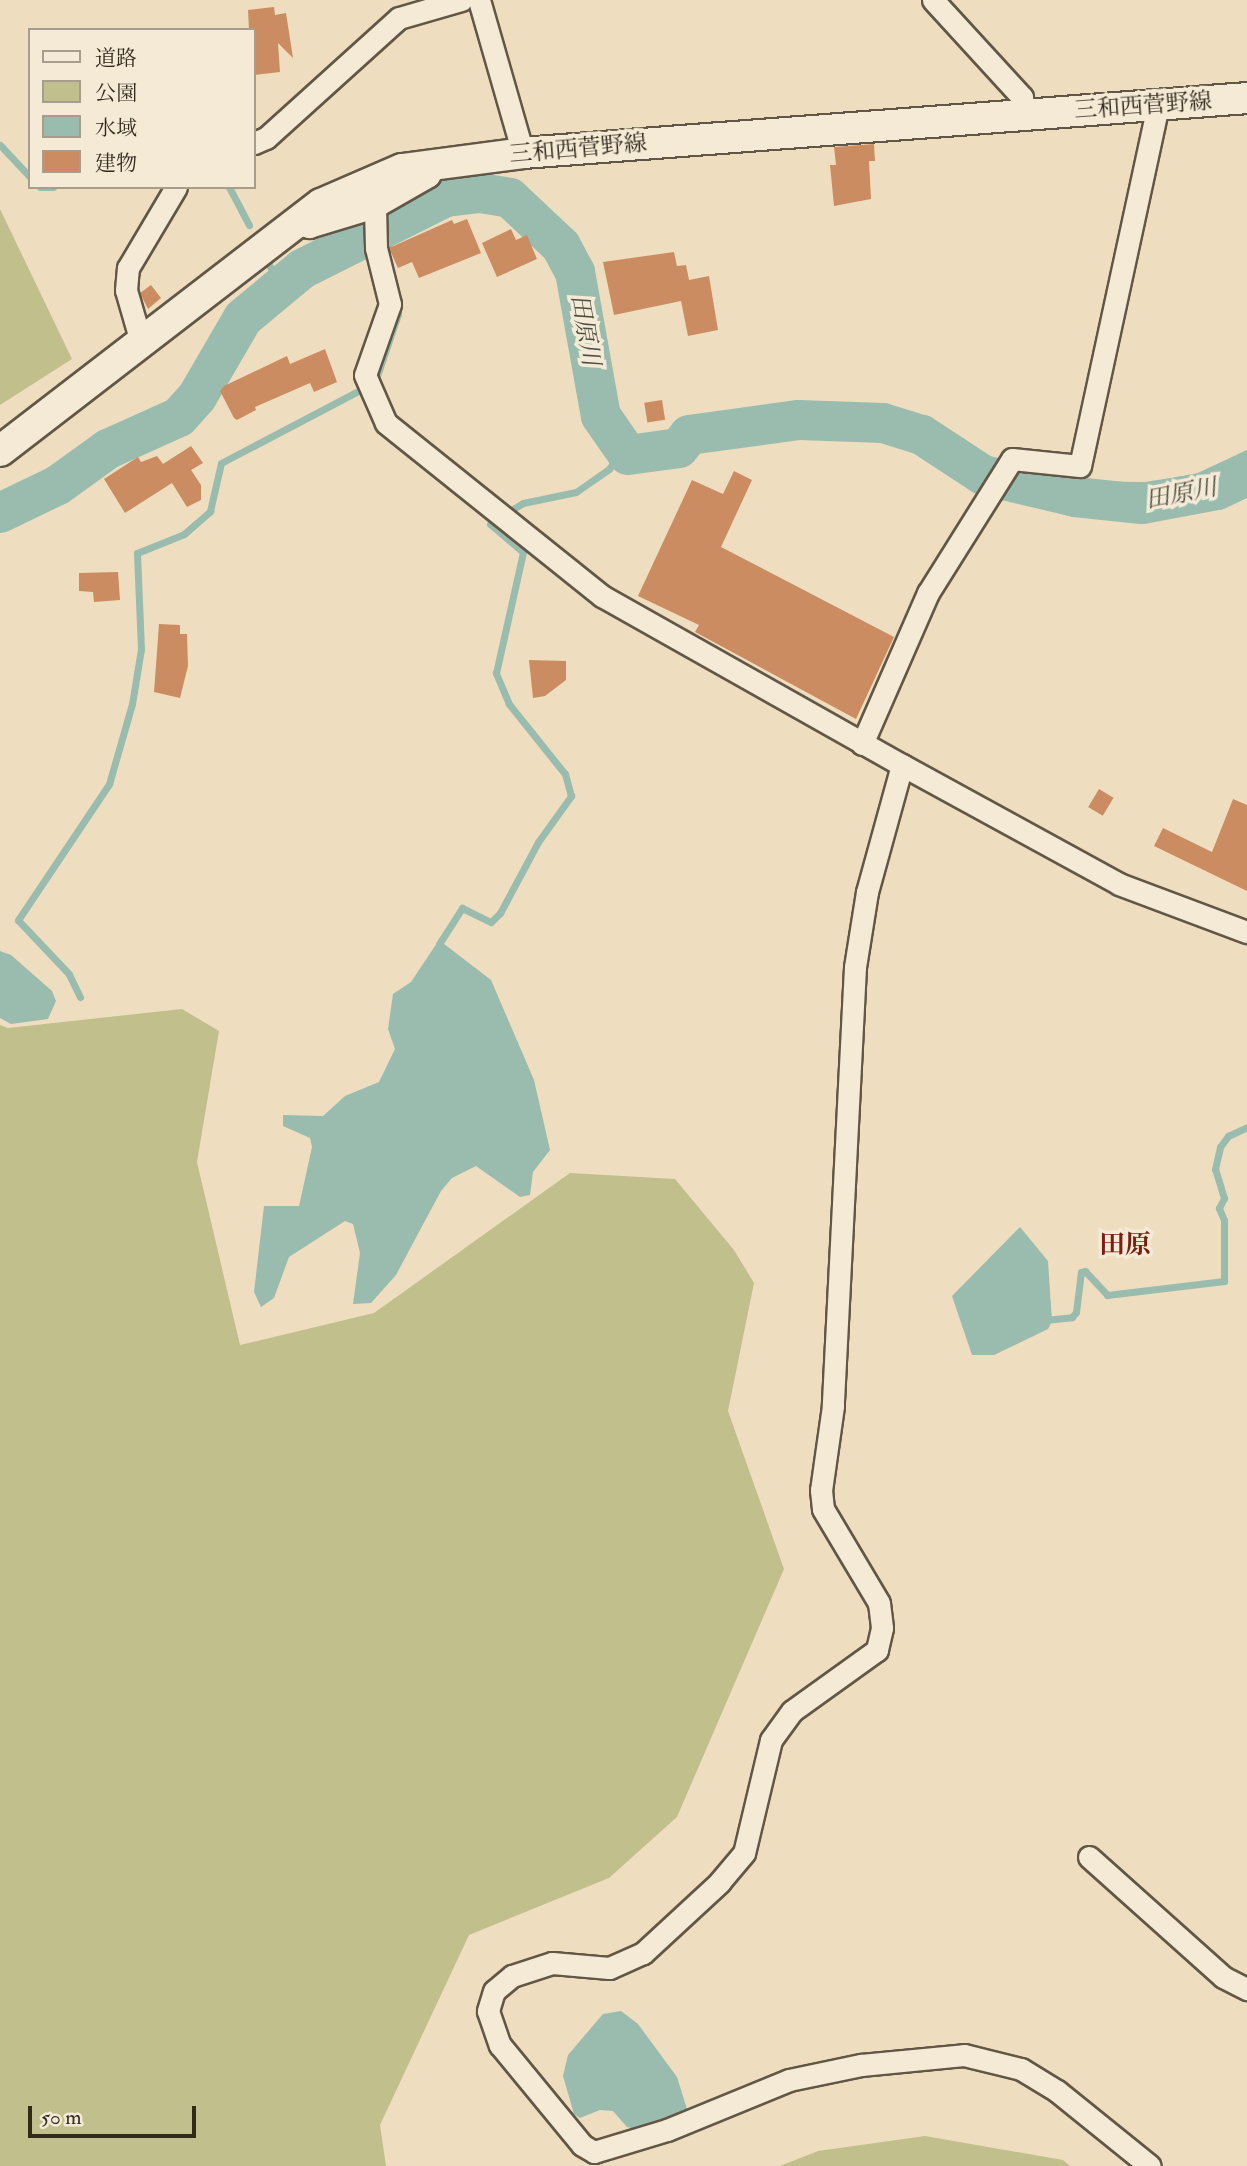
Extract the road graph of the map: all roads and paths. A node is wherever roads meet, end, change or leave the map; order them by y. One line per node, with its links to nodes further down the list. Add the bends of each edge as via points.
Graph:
1 (461, 0): 7 (street, via 399,18)
2 (479, 0): 8 (street)
3 (933, 0): 6 (street, via 1022,97)
4 (1247, 98): 5 (main road, 三和西菅野線)
5 (1158, 105): 6 (main road, 三和西菅野線); 15 (street, via 1080,466 1012,459 928,593)
6 (1023, 114): 8 (main road, 三和西菅野線)
7 (256, 142)
8 (523, 153): 9 (main road, 三和西菅野線)
9 (437, 161): 11 (street, via 429,176); 12 (main road, 三和西菅野線, via 344,191)
10 (175, 189): 13 (street, via 128,268 126,290)
11 (375, 212): 12 (street, via 309,228); 15 (street, via 376,248 390,304 365,375 386,423 602,596)
12 (294, 223): 13 (main road, 三和西菅野線)
13 (141, 342): 14 (main road, 三和西菅野線)
14 (0, 451)
15 (862, 744): 16 (street)
16 (902, 765): 17 (street, via 1119,884); 20 (street, via 867,892 855,967 833,1406 821,1490 823,1509 879,1603 882,1628 877,1650 792,1711 771,1740 744,1853 720,1882 643,1953 609,1969 552,1963 533,1966 494,1991 488,2011 500,2045 525,2080 582,2145 594,2152 667,2130 789,2080 862,2065 964,2055 1021,2069 1058,2091)
17 (1247, 932)
18 (1089, 1857): 19 (street, via 1223,1977)
19 (1247, 1989)
20 (1150, 2166)

